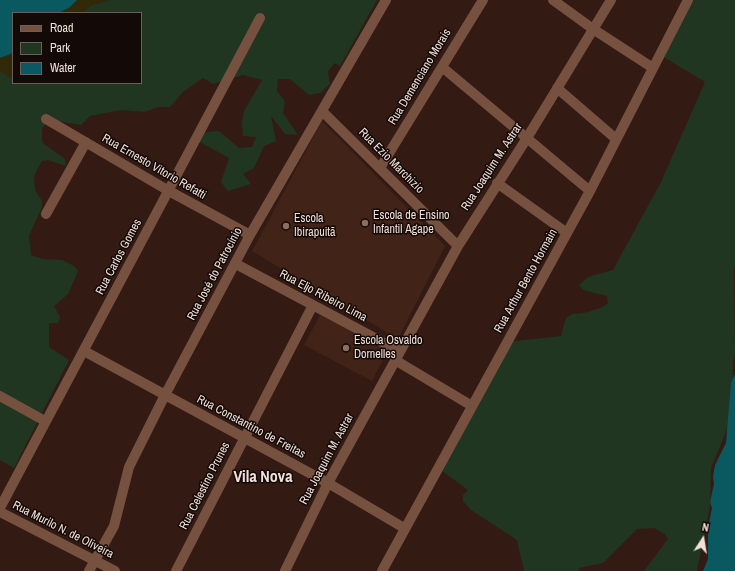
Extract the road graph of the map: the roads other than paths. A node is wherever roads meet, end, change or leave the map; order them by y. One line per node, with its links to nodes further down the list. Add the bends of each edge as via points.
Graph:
1 (386, 0): 11 (street, Rua José do Patrocínio)
2 (483, 0): 8 (street, Rua Demenciano Morais)
3 (553, 0): 7 (street)
4 (611, 0): 7 (street, Rua Joaquim M. Astrar)
5 (688, 0): 9 (street, Rua Arthur Bento Hormain)
6 (260, 18): 18 (street, Rua Carlos Gomes)
7 (593, 29): 9 (street); 10 (street, Rua Joaquim M. Astrar)
8 (442, 67): 13 (street); 16 (street, Rua Demenciano Morais)
9 (653, 68): 14 (street, Rua Arthur Bento Hormain)
10 (557, 88): 13 (street, Rua Joaquim M. Astrar); 14 (street)
11 (322, 111): 16 (street, Rua Ezio Marchizio); 22 (street, Rua José do Patrocínio)
12 (46, 119): 15 (street, Rua Ernesto Vitorio Refatti)
13 (527, 138): 17 (street, Rua Joaquim M. Astrar); 19 (street)
14 (616, 139): 19 (street, Rua Arthur Bento Hormain)
15 (86, 142): 18 (street, Rua Ernesto Vitorio Refatti); 20 (street)
16 (380, 168): 23 (street, Rua Ezio Marchizio)
17 (497, 183): 21 (street); 23 (street, Rua Joaquim M. Astrar)
18 (169, 191): 22 (street, Rua Ernesto Vitorio Refatti); 26 (street, Rua Carlos Gomes)
19 (590, 191): 21 (street, Rua Arthur Bento Hormain)
20 (46, 214)
21 (567, 233): 30 (street, Rua Arthur Bento Hormain)
22 (250, 235): 24 (street, Rua José do Patrocínio)
23 (458, 246): 27 (street, Rua Joaquim M. Astrar)
24 (236, 264): 25 (street, Rua Eljo Ribeiro Lima); 28 (street, Rua José do Patrocínio)
25 (313, 306): 27 (street, Rua Eljo Ribeiro Lima); 32 (street, Rua Celestino Prunes)
26 (84, 351): 28 (street, Rua Constantino de Freitas); 31 (street, Rua Carlos Gomes)
27 (397, 356): 30 (street, Rua Eljo Ribeiro Lima); 33 (street, Rua Joaquim M. Astrar)
28 (165, 395): 32 (street, Rua Constantino de Freitas); 37 (street, Rua José do Patrocínio, via 129,467 114,526)
29 (0, 396): 31 (street)
30 (472, 406): 36 (street, Rua Arthur Bento Hormain)
31 (45, 421): 34 (street, Rua Carlos Gomes)
32 (245, 438): 33 (street, Rua Constantino de Freitas); 40 (street, Rua Celestino Prunes)
33 (328, 483): 36 (street, Rua Constantino de Freitas); 41 (street, Rua Joaquim M. Astrar)
34 (0, 508)
35 (0, 512): 37 (street, Rua Murilo N. de Oliveira)
36 (404, 528): 42 (street, Rua Arthur Bento Hormain)
37 (95, 561): 38 (street, Rua José do Patrocínio); 39 (street, Rua Murilo N. de Oliveira)
38 (89, 571)
39 (115, 571)
40 (176, 571)
41 (285, 571)
42 (382, 571)

